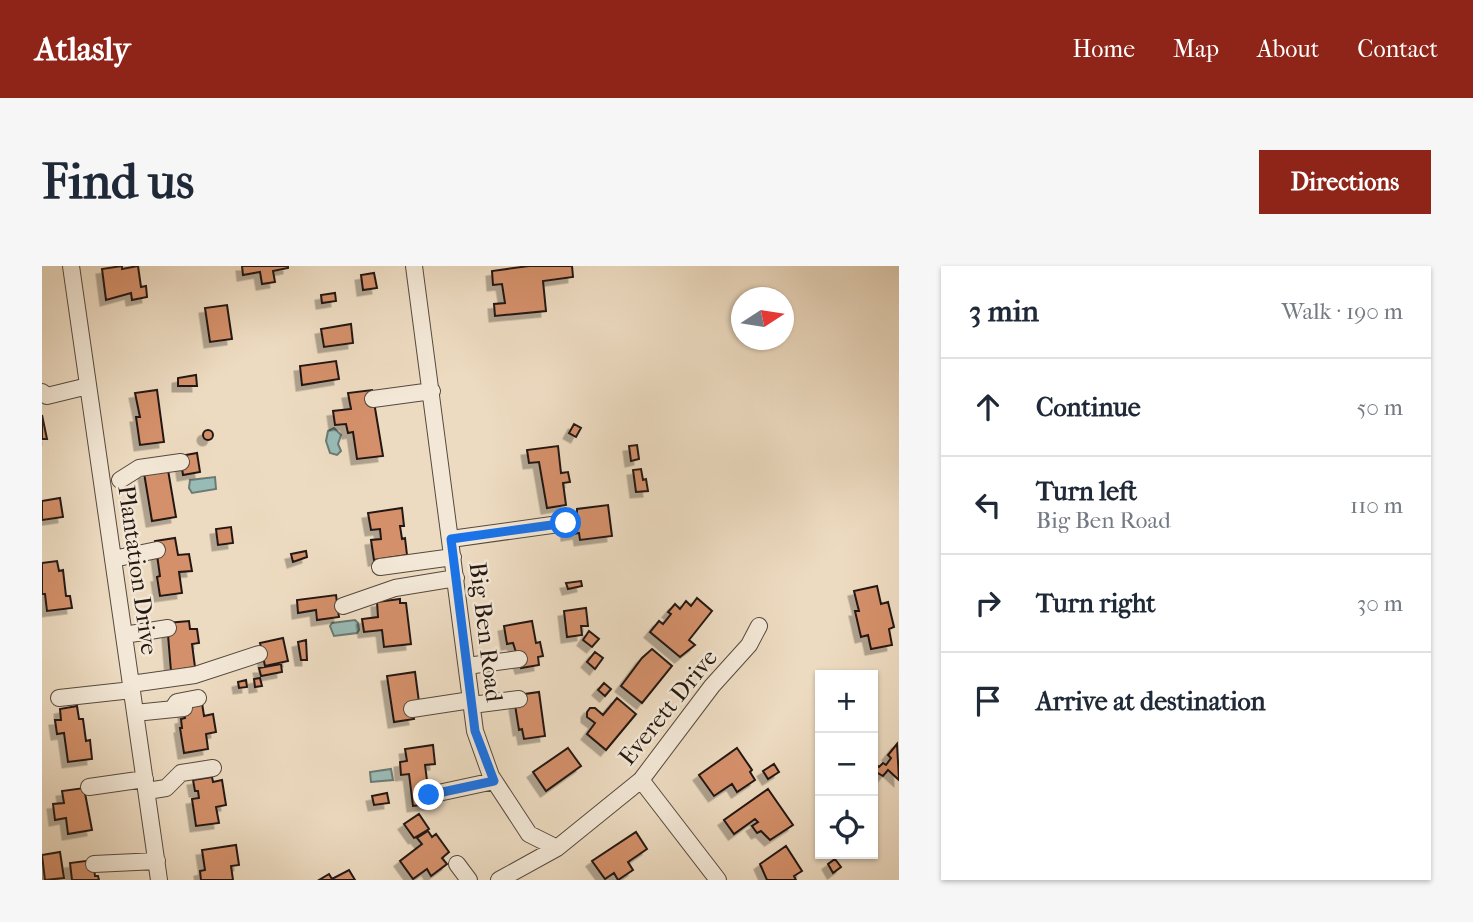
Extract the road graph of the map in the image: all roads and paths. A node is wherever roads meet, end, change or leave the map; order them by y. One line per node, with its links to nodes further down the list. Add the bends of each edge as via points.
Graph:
1 (71, 266): 3 (street, Plantation Drive)
2 (414, 266): 4 (street, Big Ben Road)
3 (88, 386): 5 (street); 10 (street, Plantation Drive)
4 (432, 391): 6 (street); 12 (street, Big Ben Road)
5 (44, 395)
6 (373, 399)
7 (181, 461): 9 (street, via 139,468)
8 (145, 478): 9 (street)
9 (120, 480): 10 (street)
10 (102, 482): 15 (street, Plantation Drive)
11 (566, 523): 12 (street)
12 (451, 539): 14 (street, Big Ben Road)
13 (157, 550): 15 (street)
14 (453, 557): 16 (street); 17 (street, Big Ben Road)
15 (113, 559): 21 (street, Plantation Drive)
16 (380, 567)
17 (456, 578): 18 (street); 24 (street, Big Ben Road)
18 (343, 606)
19 (759, 626): 33 (street, Everett Drive)
20 (168, 628): 21 (street)
21 (124, 635): 25 (street, Plantation Drive)
22 (259, 654): 25 (street, via 195,675)
23 (519, 659): 24 (street)
24 (467, 666): 29 (street, Big Ben Road)
25 (132, 687): 26 (street); 31 (street, Plantation Drive)
26 (59, 698)
27 (198, 698): 31 (street, via 177,702 178,709)
28 (519, 699): 29 (street)
29 (472, 703): 30 (street); 34 (street, Big Ben Road, via 475,731)
30 (412, 709)
31 (135, 712): 35 (street, Plantation Drive)
32 (213, 768): 38 (street, via 181,773)
33 (641, 779): 40 (street, Everett Drive); 47 (street)
34 (494, 781): 39 (street); 40 (street, Big Ben Road, via 529,834)
35 (146, 785): 37 (street); 38 (street); 41 (street, Plantation Drive)
36 (189, 785): 38 (street)
37 (89, 787)
38 (166, 788)
39 (429, 795)
40 (557, 848): 46 (street, Everett Drive)
41 (157, 860): 42 (street); 44 (street, Plantation Drive)
42 (93, 864)
43 (457, 864): 45 (street)
44 (159, 880)
45 (469, 880)
46 (499, 880)
47 (718, 880)

